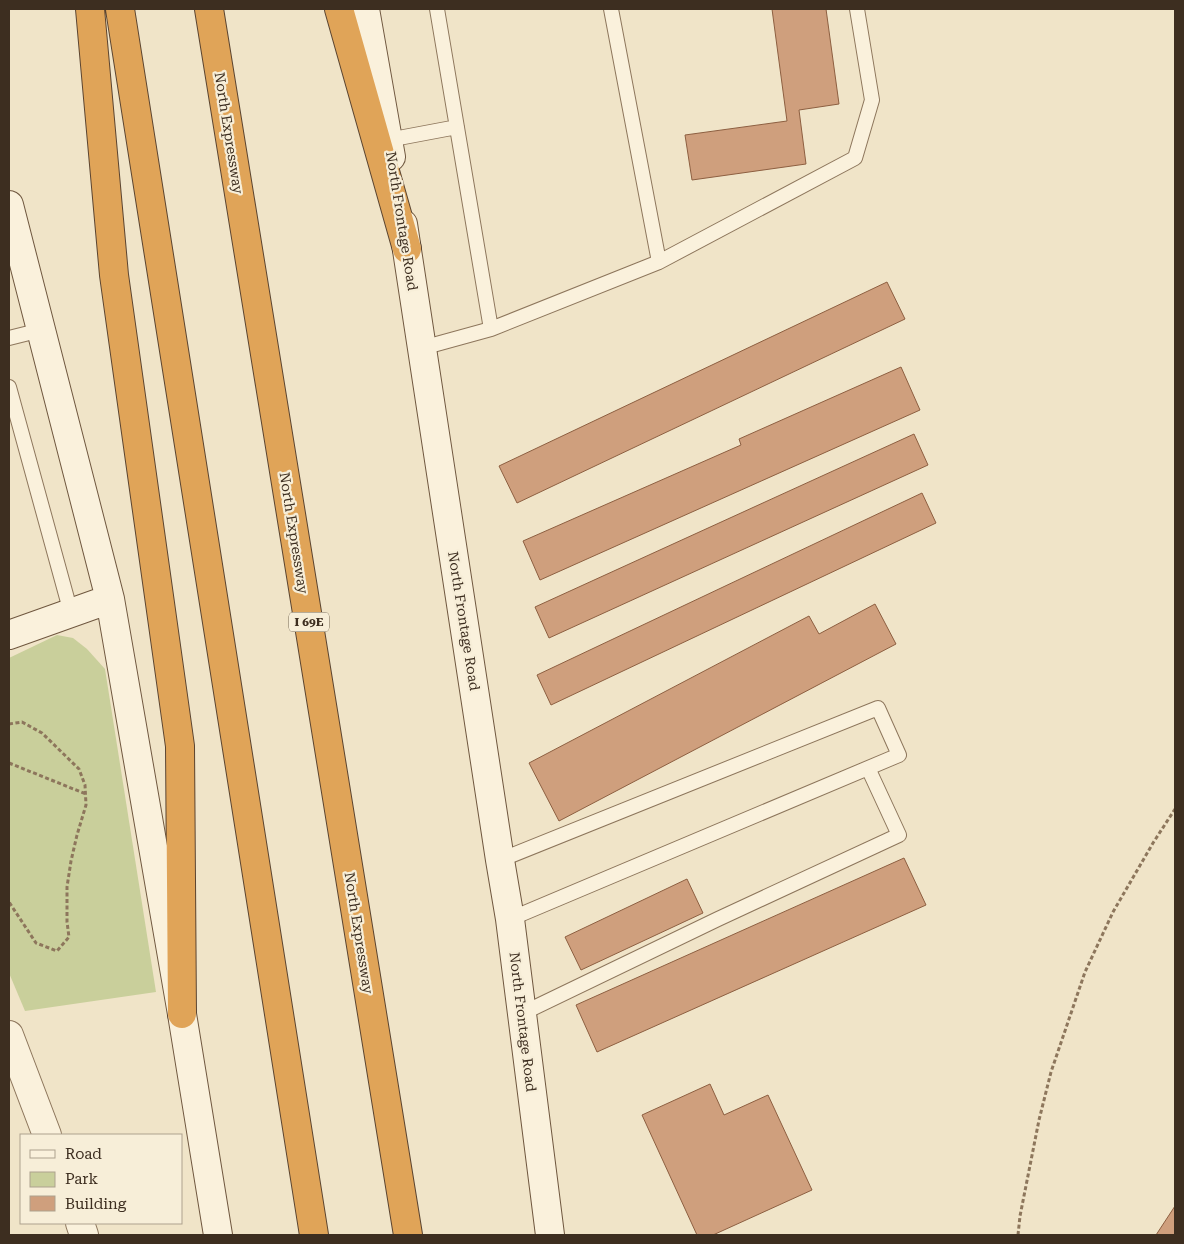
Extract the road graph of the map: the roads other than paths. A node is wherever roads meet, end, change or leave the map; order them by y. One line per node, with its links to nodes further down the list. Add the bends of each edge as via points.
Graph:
1 (90, 9): 26 (highway, via 114,275 180,746)
2 (120, 9): 31 (highway)
3 (209, 9): 32 (highway, North Expressway / I 69E)
4 (339, 9): 12 (highway)
5 (366, 9): 10 (main road, North Frontage Road)
6 (437, 9): 9 (lane)
7 (611, 9): 13 (lane)
8 (857, 9): 13 (lane, via 872,100 855,158)
9 (457, 127): 10 (lane); 14 (lane)
10 (388, 140): 12 (main road, North Frontage Road)
11 (9, 205): 15 (main road)
12 (407, 249): 17 (main road, North Frontage Road)
13 (659, 262): 14 (lane)
14 (491, 329): 17 (lane)
15 (41, 330): 16 (lane); 20 (main road)
16 (9, 338)
17 (422, 348): 24 (main road, North Frontage Road)
18 (9, 387): 19 (lane)
19 (12, 410): 21 (lane)
20 (110, 599): 21 (main road); 26 (main road)
21 (71, 613): 22 (main road)
22 (9, 635)
23 (868, 768): 24 (lane, via 898,756 878,708); 25 (lane); 27 (lane, via 899,835)
24 (500, 860): 25 (main road, North Frontage Road)
25 (510, 919): 27 (main road, North Frontage Road)
26 (182, 1014): 30 (main road)
27 (521, 1014): 33 (main road, North Frontage Road)
28 (9, 1035): 29 (main road)
29 (46, 1134)
30 (218, 1235)
31 (314, 1235)
32 (408, 1235)
33 (550, 1235)

